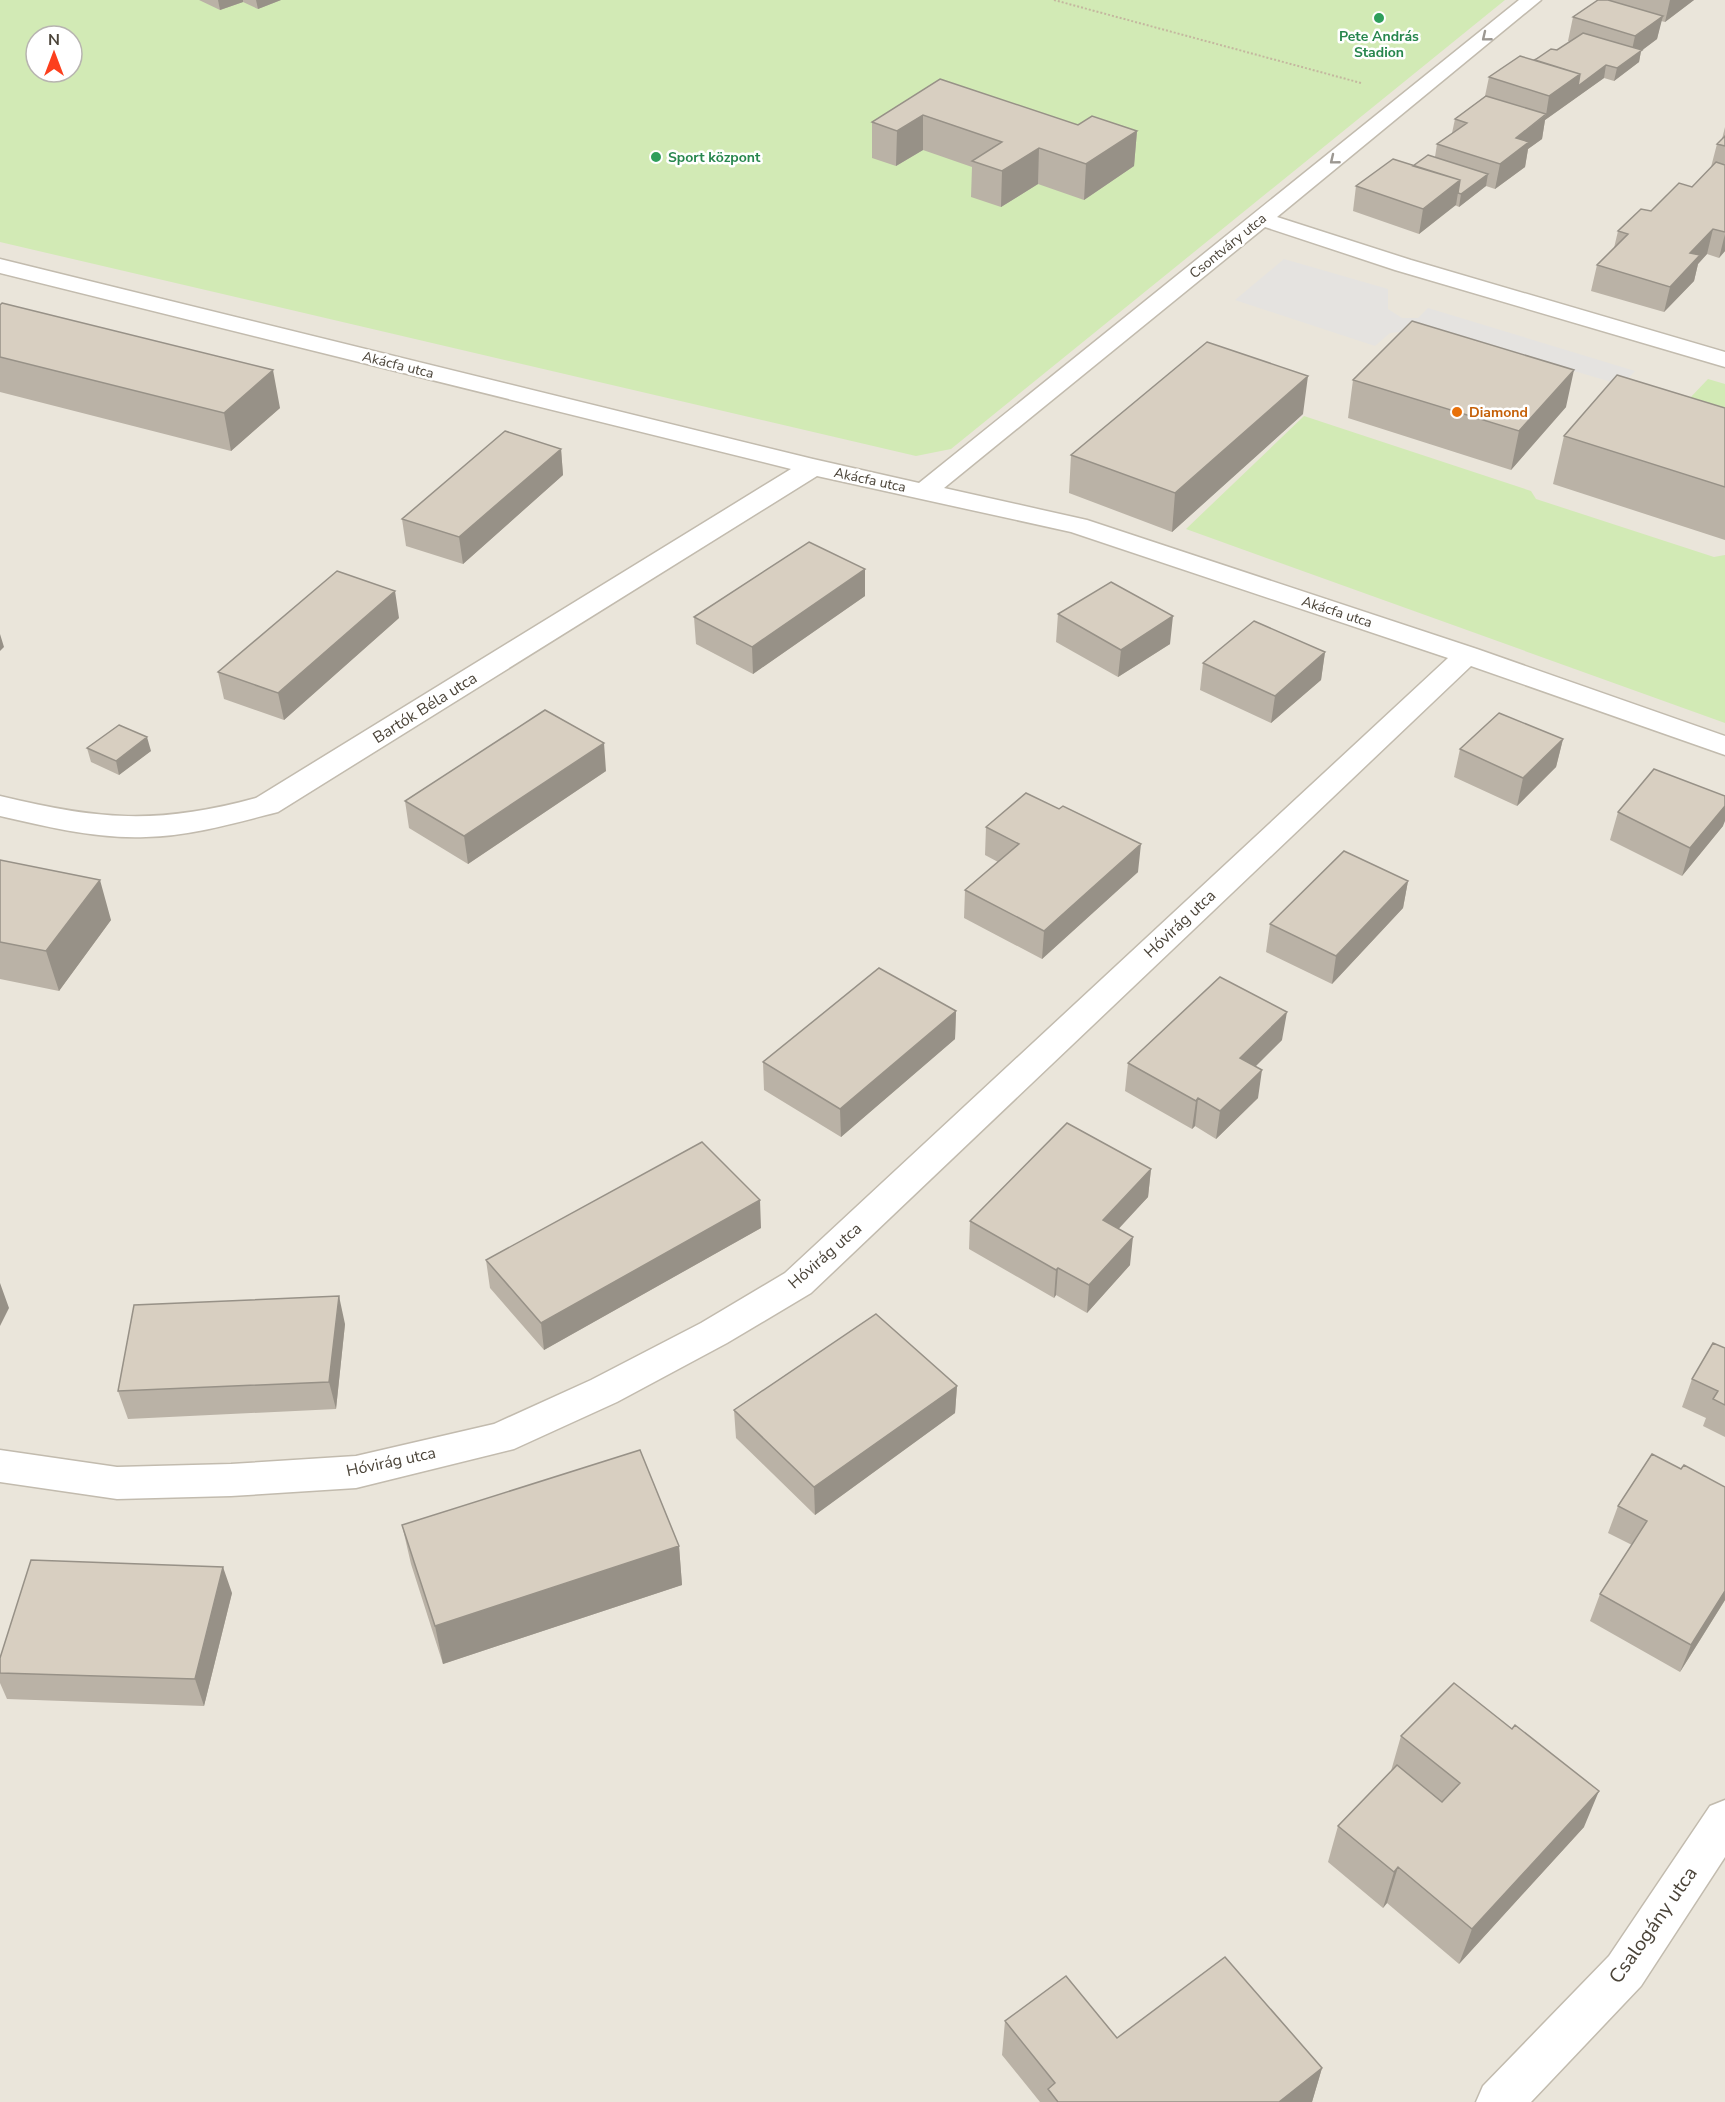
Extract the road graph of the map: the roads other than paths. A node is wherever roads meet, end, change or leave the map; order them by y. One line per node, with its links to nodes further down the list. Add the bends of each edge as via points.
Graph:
1 (1531, 0): 2 (street, Csontváry utca, one-way to 2)
2 (1262, 219): 4 (street, via 1402,265); 6 (street, Csontváry utca)
3 (0, 266): 5 (street, Akácfa utca)
4 (1725, 360)
5 (813, 467): 6 (street, Akácfa utca); 9 (street, Bartók Béla utca, via 267,805 220,818 166,826 122,826)
6 (924, 492): 7 (street, Akácfa utca, via 1078,526)
7 (1467, 655): 8 (street, Akácfa utca); 10 (street, Hóvirág utca, via 798,1282 714,1333 604,1391 501,1438 356,1472 117,1483)
8 (1725, 746)
9 (0, 806)
10 (0, 1466)
11 (1725, 1820): 12 (street, Csalogány utca, via 1624,1971)
12 (1499, 2102)

